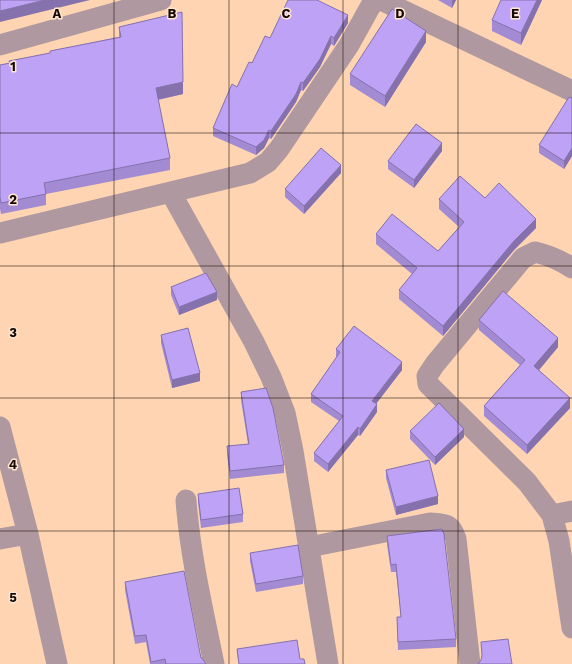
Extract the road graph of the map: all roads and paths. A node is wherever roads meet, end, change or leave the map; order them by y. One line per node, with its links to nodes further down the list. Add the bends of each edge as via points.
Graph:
1 (161, 0): 4 (street)
2 (374, 0): 6 (street, via 349,45 280,149 268,162 250,173)
3 (381, 0): 5 (street)
4 (0, 45)
5 (572, 91)
6 (171, 193): 7 (street); 15 (street, via 272,377 285,413 292,443)
7 (0, 233)
8 (572, 268): 12 (street, via 535,252 523,258 426,376 428,384 527,482)
9 (0, 427): 13 (street)
10 (186, 500): 18 (street, via 194,565)
11 (572, 511): 12 (street)
12 (552, 515): 16 (street, via 559,541)
13 (28, 534): 14 (street); 17 (street)
14 (0, 539)
15 (309, 547): 19 (street); 20 (street, via 430,523 444,524 453,530)
16 (572, 628)
17 (57, 664)
18 (214, 664)
19 (328, 664)
20 (470, 664)

